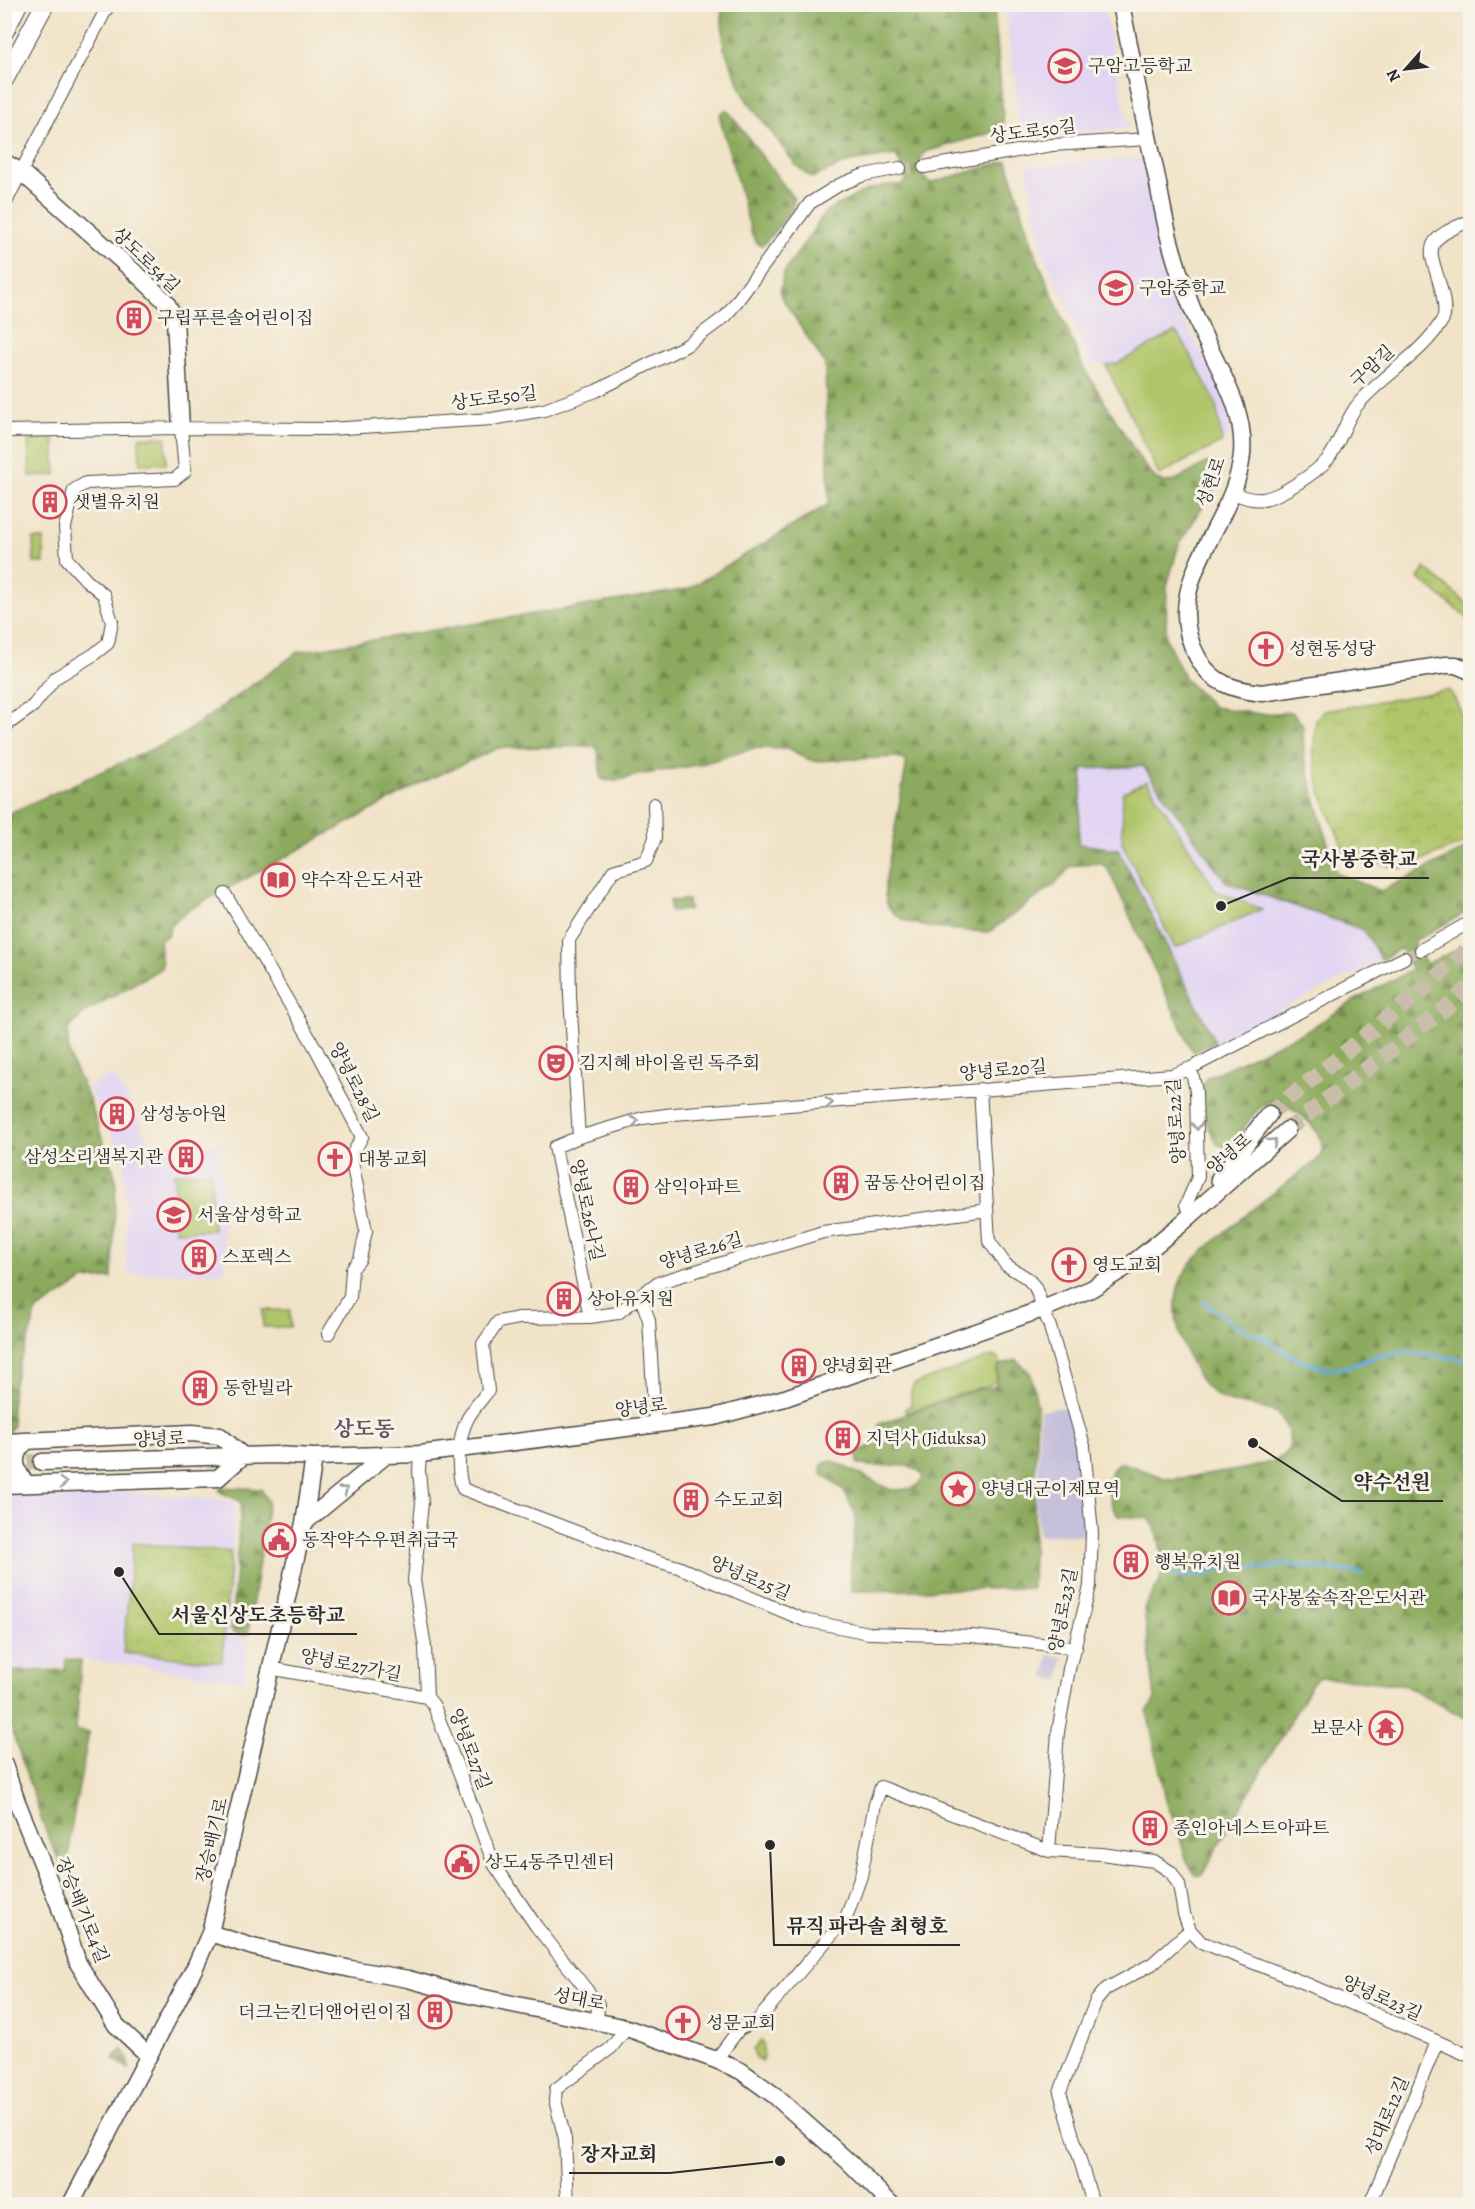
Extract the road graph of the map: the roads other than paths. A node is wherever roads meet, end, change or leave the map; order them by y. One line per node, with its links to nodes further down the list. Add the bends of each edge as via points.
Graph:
1 (18, 4): 5 (main road)
2 (45, 4): 6 (main road)
3 (109, 4): 11 (street)
4 (1121, 4): 7 (main road, 성현로)
5 (4, 32)
6 (4, 80)
7 (1148, 139): 9 (street, 상도로50길, via 1052,145); 16 (main road, 성현로, via 1171,245 1198,322 1234,397 1241,425 1242,455)
8 (4, 162): 11 (main road, 상도로54길)
9 (924, 167)
10 (900, 168): 14 (street, 상도로50길, via 856,178 810,203 726,316 687,345 596,391 544,410 492,419 328,429)
11 (21, 172): 12 (street); 14 (main road, 상도로54길, via 166,302 175,319)
12 (4, 206)
13 (1470, 221): 16 (street, 구암길, via 1432,243 1430,255 1444,302 1442,320 1425,342 1358,404 1328,459 1277,495 1250,499)
14 (181, 428): 15 (street, 상도로50길); 18 (street, via 185,471 175,479 86,483 74,490 65,527 67,559 104,595 112,622 108,643 56,678 33,706)
15 (4, 431)
16 (1232, 493): 17 (main road, 성현로, via 1187,590 1184,618 1191,647 1204,669 1224,686 1262,693 1446,665)
17 (1470, 671)
18 (4, 727)
19 (654, 804): 28 (street, 양녕로26나길, via 655,838 646,861 613,871 569,940)
20 (225, 894): 34 (street, 양녕로28길, via 316,1049 362,1137 351,1156 366,1231 360,1259 351,1269 350,1297)
21 (1470, 922): 22 (street)
22 (1420, 950)
23 (1404, 958): 24 (street, 양녕로20길)
24 (1191, 1068): 25 (street, 양녕로20길, via 1172,1075); 29 (street, 양녕로22길, one-way to 29, via 1196,1091 1198,1170)
25 (980, 1089): 28 (street, 양녕로20길, one-way to 25, via 674,1114); 30 (street, 양녕로23길)
26 (1269, 1114): 29 (main road, 양녕로)
27 (1287, 1130): 29 (main road, 양녕로, one-way to 27)
28 (579, 1137): 33 (street, 양녕로26나길, via 555,1147)
29 (1191, 1209): 32 (main road, 양녕로, via 1126,1269)
30 (987, 1210): 31 (street, 양녕로26길, via 823,1232 657,1282); 32 (street, 양녕로23길, via 989,1240 1006,1265 1035,1287)
31 (640, 1295): 33 (street, 양녕로26길, via 618,1312); 35 (street, via 649,1320)
32 (1043, 1309): 35 (main road, 양녕로, via 785,1398 714,1417); 47 (street, 양녕로23길, via 1084,1446 1092,1533 1090,1586)
33 (590, 1317): 38 (street, 양녕로26길, via 498,1322 483,1344 488,1391 467,1420)
34 (328, 1334)
35 (655, 1426): 38 (main road, 양녕로)
36 (4, 1442): 37 (main road)
37 (26, 1442): 40 (main road, via 192,1433 220,1436); 44 (main road, via 15,1461)
38 (460, 1449): 39 (main road, 양녕로); 47 (street, 양녕로25길, via 458,1476 463,1489 678,1567 804,1620 869,1633 972,1636)
39 (420, 1455): 41 (main road, 양녕로); 49 (street, 양녕로27길, via 422,1503 414,1580 425,1647)
40 (243, 1456): 42 (main road, 양녕로); 43 (main road, 양녕로); 44 (main road, one-way to 40, via 218,1478)
41 (385, 1456): 42 (main road, 양녕로); 46 (main road, one-way to 41)
42 (314, 1457): 46 (main road, 장승배기로)
43 (42, 1462)
44 (27, 1484): 45 (main road)
45 (4, 1485)
46 (304, 1523): 48 (main road, 장승배기로)
47 (1076, 1648): 51 (street, 양녕로23길, via 1058,1732)
48 (269, 1668): 49 (street, 양녕로27가길); 53 (main road, 장승배기로)
49 (427, 1697): 54 (street, 양녕로27길, via 434,1706 494,1864 536,1926 598,2004)
50 (4, 1765): 57 (main road, 장승배기로4길, via 78,1963 116,2025)
51 (1049, 1851): 52 (street, via 1154,1861 1171,1872 1179,1885); 59 (street, via 881,1787 861,1876 846,1918 757,2021 739,2029)
52 (1190, 1930): 56 (street, 양녕로23길, via 1202,1942); 63 (street, via 1152,1964 1106,1989 1096,2001 1060,2092)
53 (210, 1933): 54 (main road, 성대로, via 254,1947); 57 (main road, 장승배기로)
54 (597, 2022): 55 (main road, 성대로)
55 (627, 2028): 59 (main road, 성대로); 61 (street, via 611,2048 556,2089 565,2139)
56 (1437, 2042): 58 (street, 양녕로23길); 64 (street, 성대로12길)
57 (148, 2055): 60 (main road, 장승배기로)
58 (1470, 2056)
59 (716, 2060): 62 (main road, 성대로, via 741,2071 774,2094)
60 (71, 2205)
61 (568, 2205)
62 (891, 2205)
63 (1093, 2205)
64 (1370, 2205)

